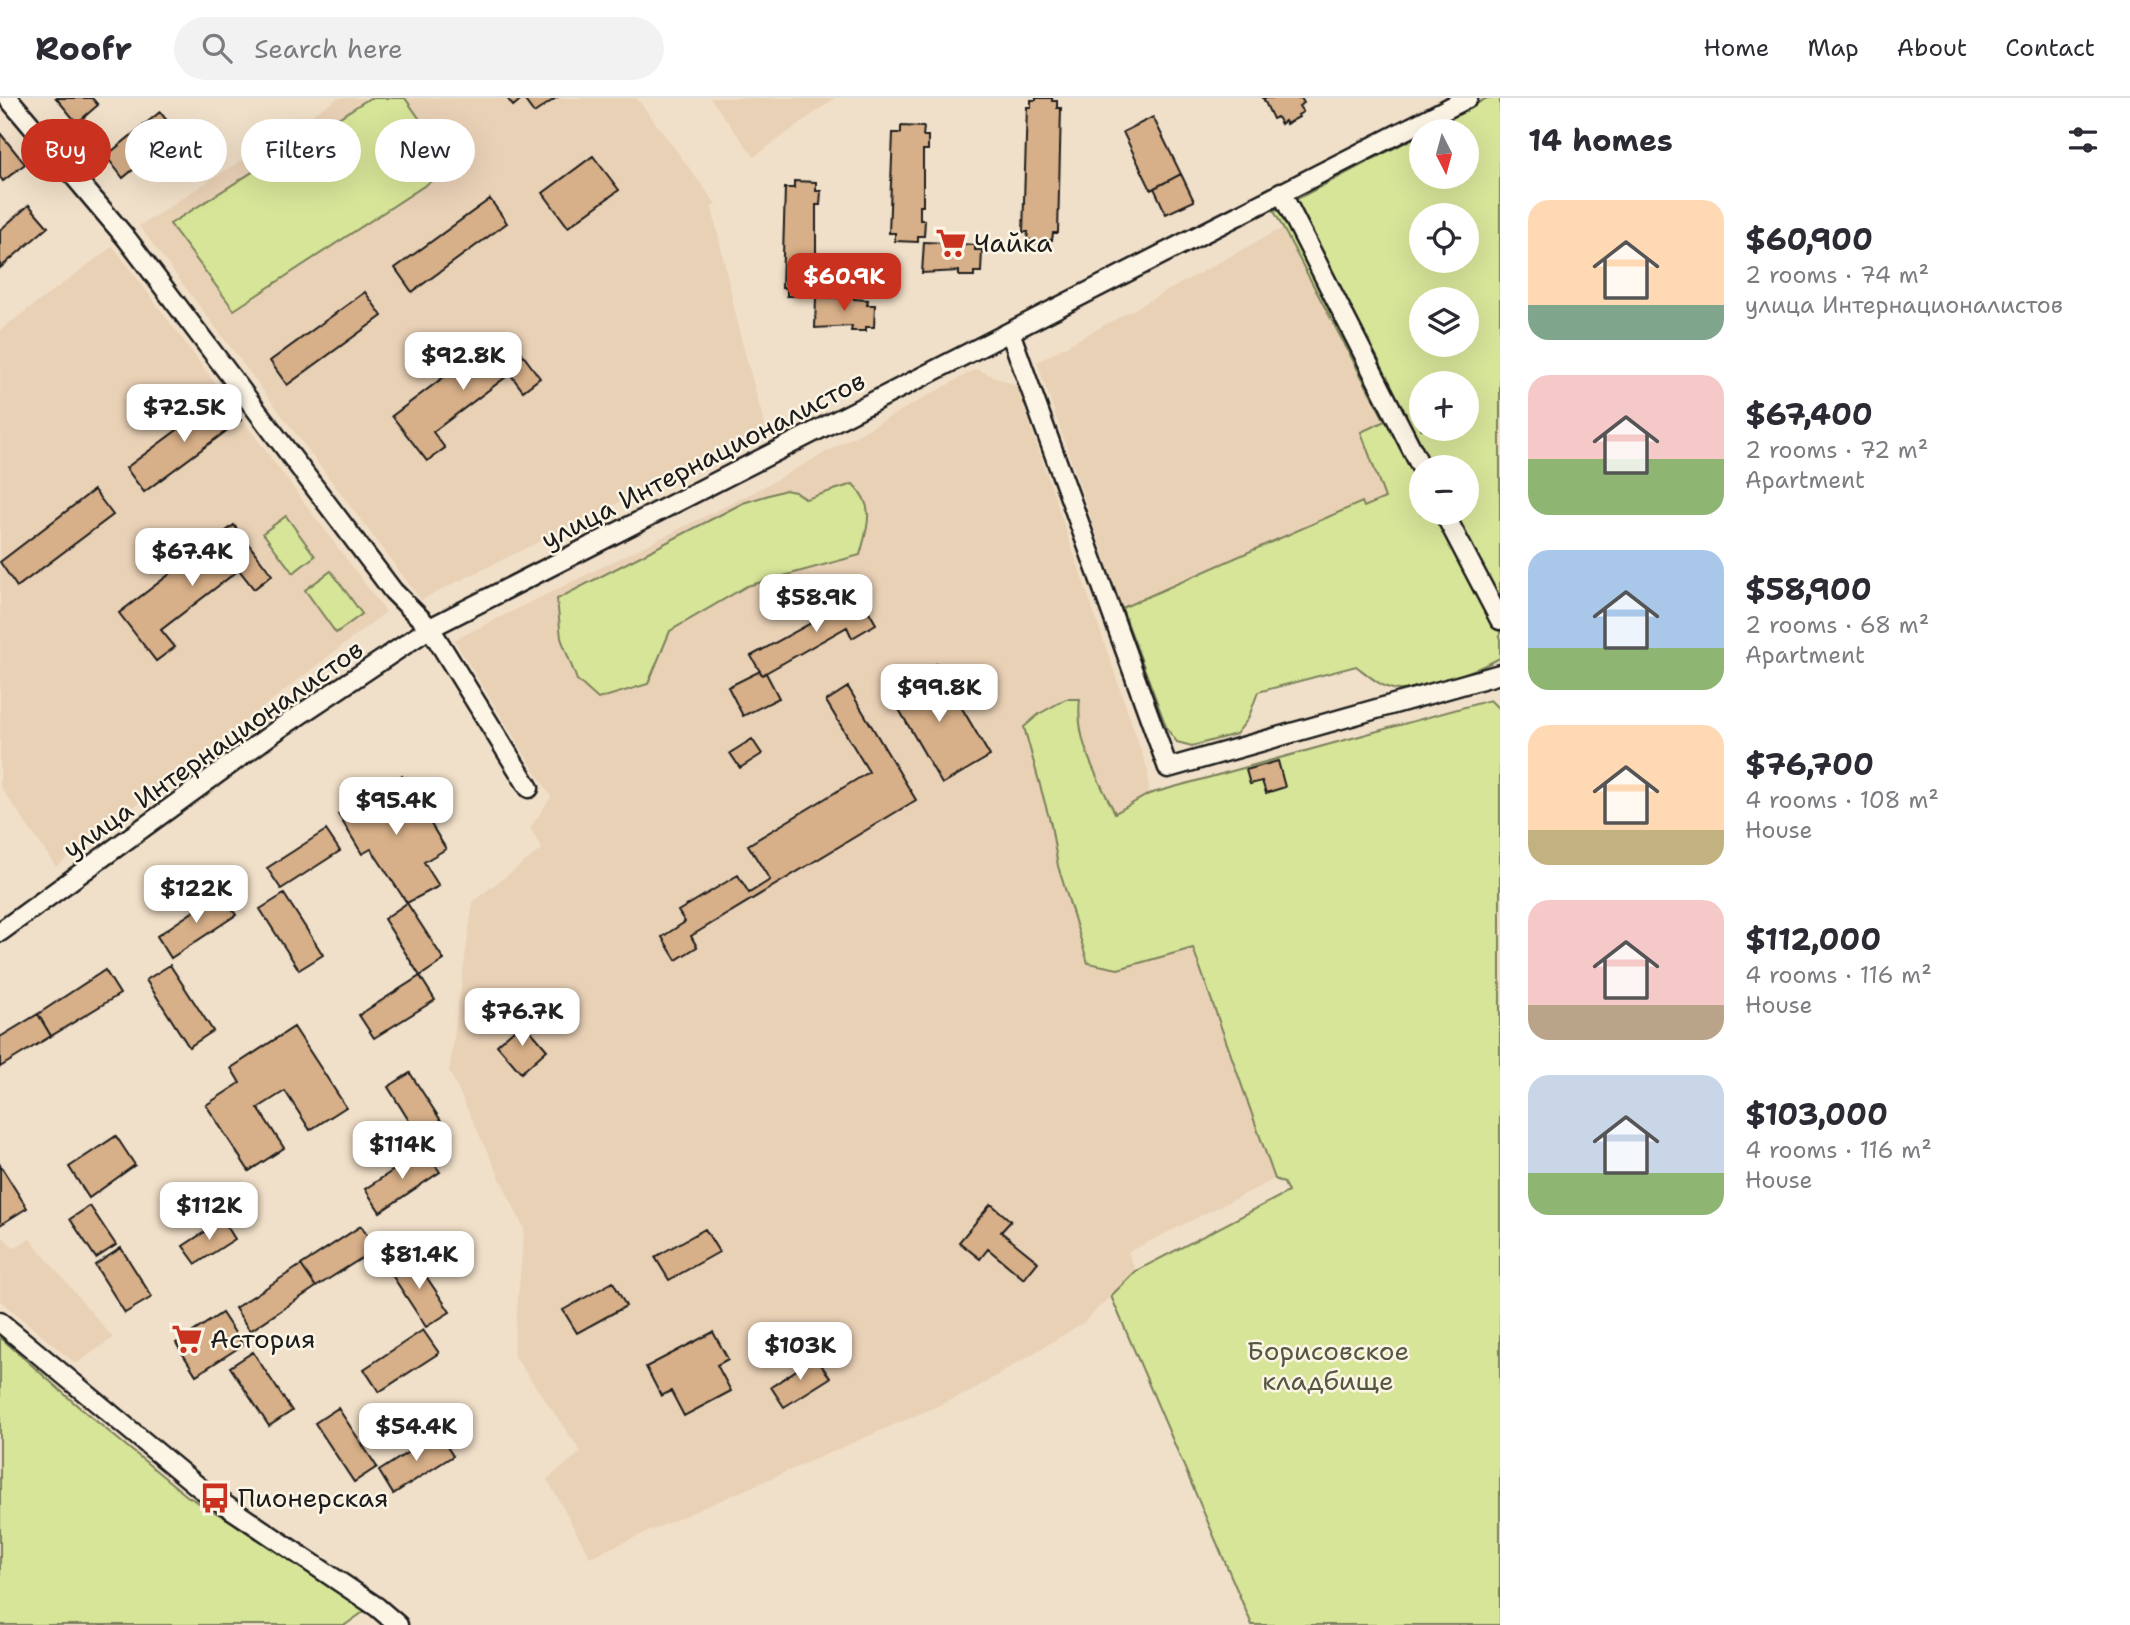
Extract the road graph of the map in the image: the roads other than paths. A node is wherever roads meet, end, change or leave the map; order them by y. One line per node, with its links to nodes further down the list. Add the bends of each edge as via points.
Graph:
1 (8, 98): 8 (street, via 127,239 393,591)
2 (1468, 98): 3 (street, улица Интернационалистов)
3 (1281, 192): 4 (street, улица Интернационалистов); 5 (street)
4 (1010, 332): 8 (street, улица Интернационалистов); 9 (street, via 1168,768)
5 (1415, 455)
6 (1450, 525): 7 (street)
7 (1500, 620)
8 (430, 628): 10 (street); 11 (street, улица Интернационалистов, via 280,729)
9 (1500, 674)
10 (529, 788)
11 (0, 932)
12 (0, 1322): 13 (street, via 200,1488)
13 (398, 1625)

